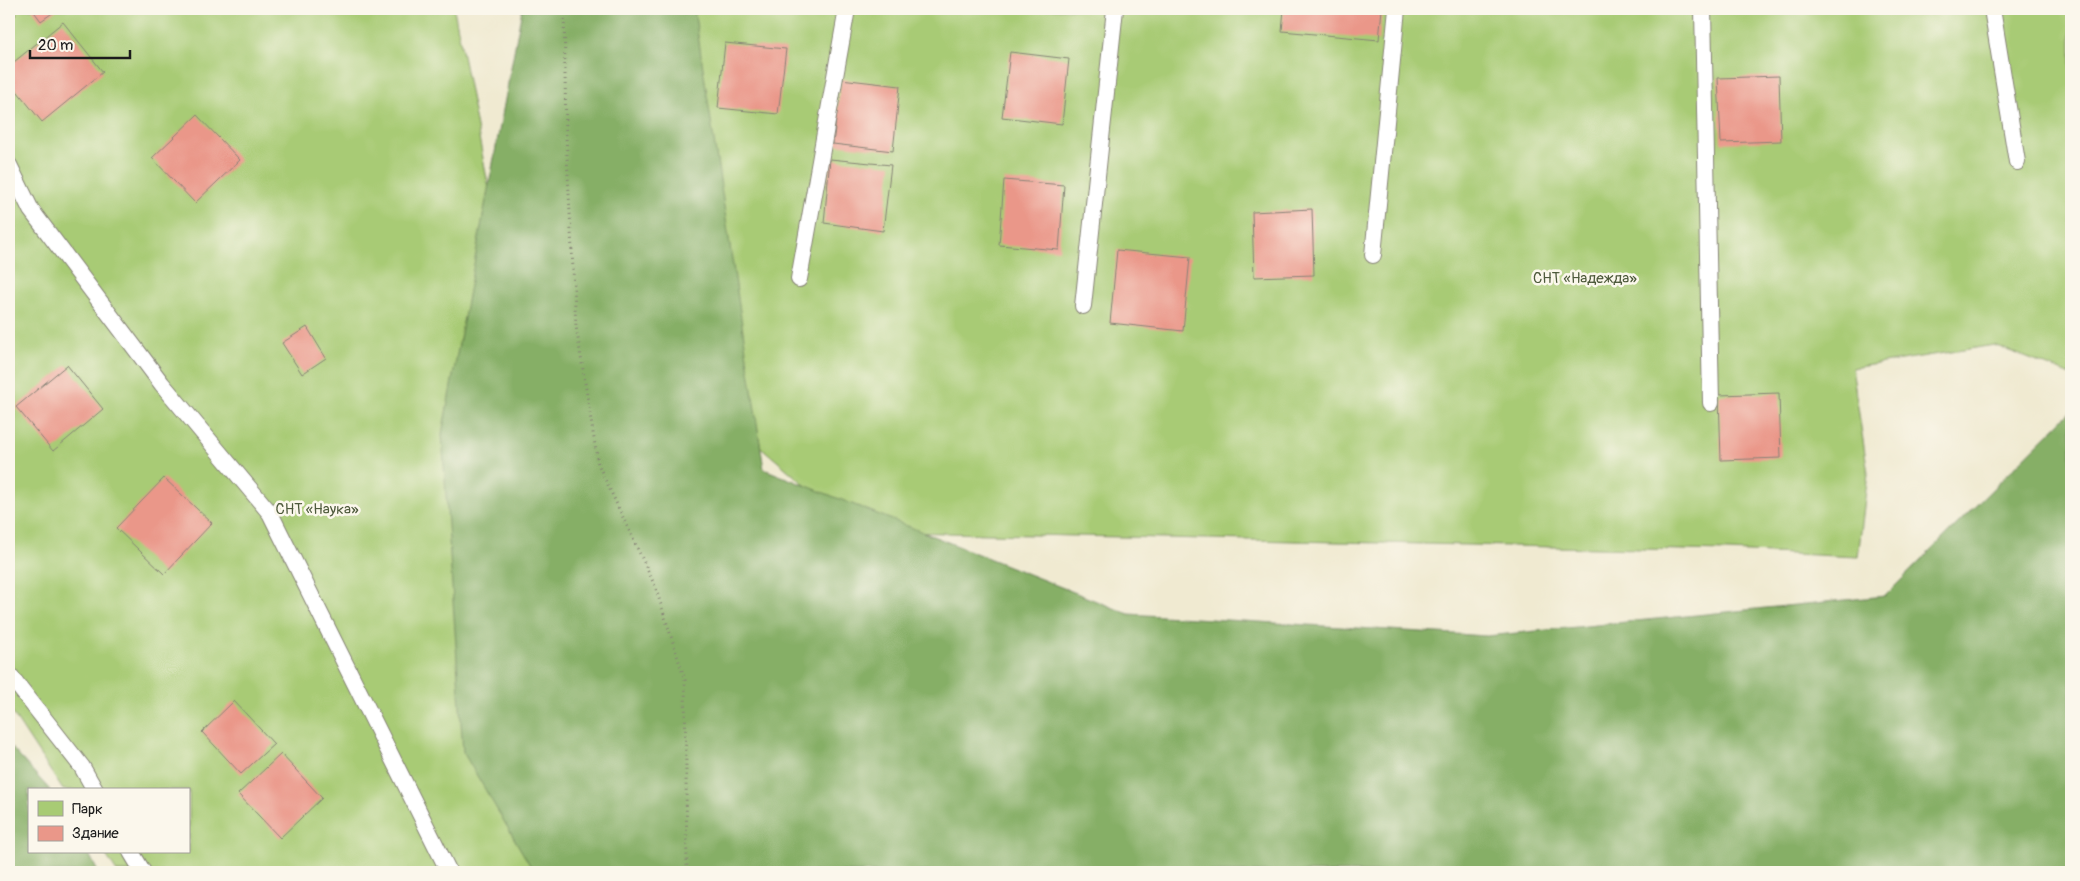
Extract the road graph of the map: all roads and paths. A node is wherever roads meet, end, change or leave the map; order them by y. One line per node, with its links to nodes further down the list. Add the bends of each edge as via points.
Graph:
1 (564, 9): 18 (path, via 566,136 576,326 598,464 655,586 685,680)
2 (847, 9): 10 (lane)
3 (1115, 9): 11 (lane)
4 (1397, 9): 9 (lane)
5 (1703, 9): 12 (lane)
6 (1992, 9): 7 (lane)
7 (2017, 162)
8 (9, 166): 17 (lane, via 31,210 162,384 270,513)
9 (1374, 255)
10 (799, 278)
11 (1083, 306)
12 (1711, 403)
13 (9, 674): 14 (lane, via 82,767)
14 (94, 788)
15 (132, 854): 16 (lane)
16 (143, 872)
17 (449, 872)
18 (688, 872)

